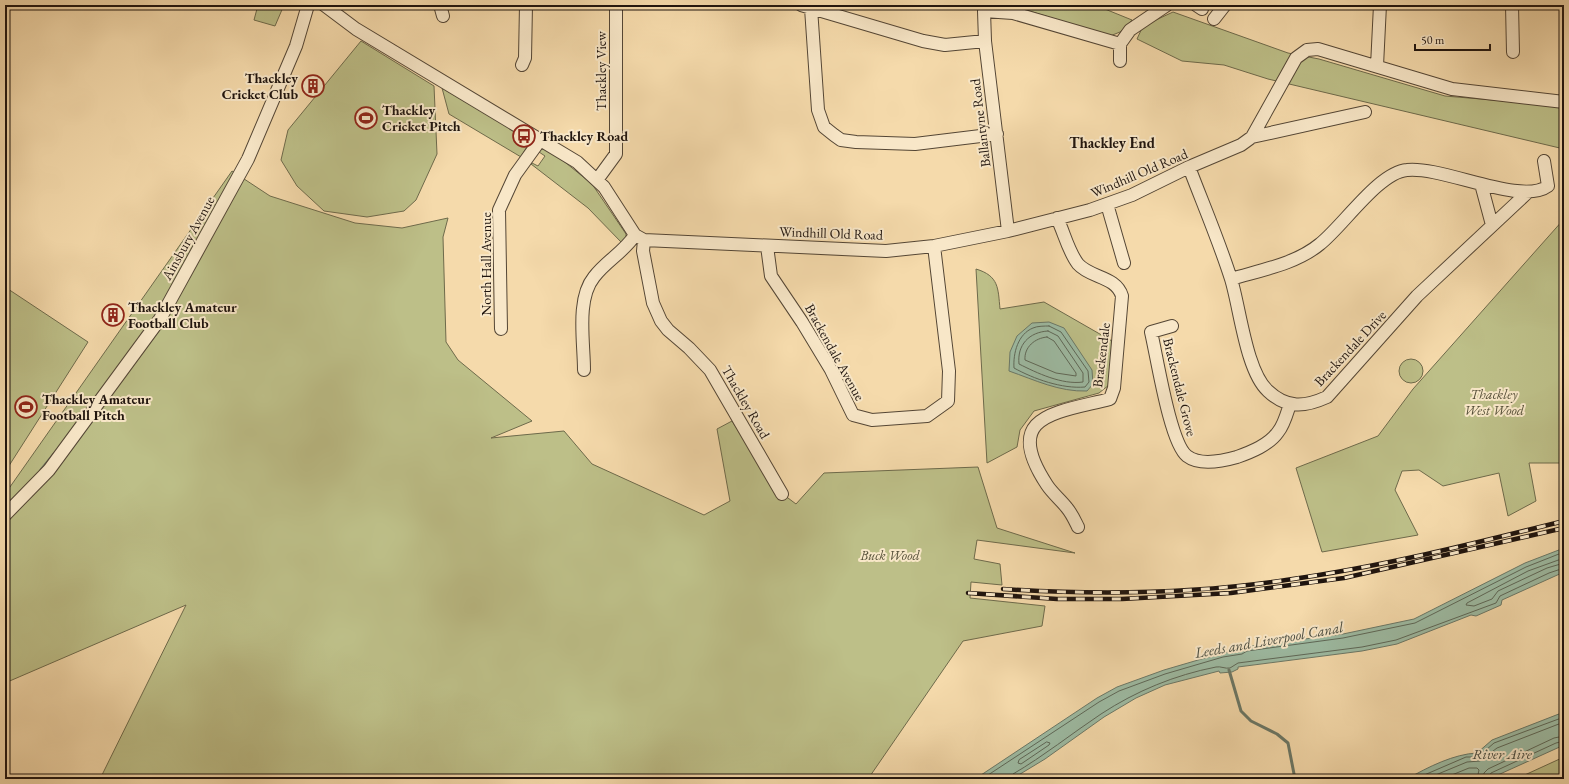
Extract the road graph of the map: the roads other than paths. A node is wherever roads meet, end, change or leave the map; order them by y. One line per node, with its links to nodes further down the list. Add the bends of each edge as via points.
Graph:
1 (308, 5): 41 (street, Ainsbury Avenue, via 296,46 248,159 160,319 49,470)
2 (324, 5): 21 (street, via 356,29)
3 (526, 5): 15 (street, via 525,58)
4 (616, 5): 24 (street, Thackley View, via 616,154)
5 (1167, 5): 12 (street, via 1130,30)
6 (1224, 5): 10 (street)
7 (1380, 5): 16 (street)
8 (1512, 5): 13 (street)
9 (806, 7): 11 (street, via 923,41 945,45); 19 (street, via 818,110 824,127 841,140 915,144)
10 (1214, 19)
11 (985, 41): 12 (street, Ballantyne Road, via 984,11 1013,13); 19 (street, Ballantyne Road)
12 (1120, 44): 14 (street)
13 (1513, 52)
14 (1120, 61)
15 (522, 65)
16 (1377, 66): 17 (street, Windhill Old Road, via 1452,89); 20 (street, Windhill Old Road, via 1318,49 1307,50 1296,58)
17 (1564, 102)
18 (1365, 112): 20 (street)
19 (997, 134): 30 (street, Ballantyne Road)
20 (1252, 137): 23 (street, Windhill Old Road, via 1241,146)
21 (541, 139): 24 (street, via 577,162); 37 (street, North Hall Avenue, via 515,175 499,210)
22 (1544, 161): 26 (street, via 1548,186)
23 (1189, 167): 27 (street, Windhill Old Road); 35 (street, Brackendale Drive)
24 (597, 180): 31 (street)
25 (1481, 184): 26 (street); 29 (street); 35 (street, via 1436,171 1406,170 1381,182 1320,244 1299,258)
26 (1527, 193): 29 (street, Brackendale Drive)
27 (1107, 204): 28 (street, Windhill Old Road); 34 (street)
28 (1058, 218): 30 (street, Windhill Old Road); 42 (street, Brackendale, via 1078,264 1115,284 1122,296 1114,388 1110,399 1047,416 1031,431 1029,443 1032,456 1048,486 1068,509)
29 (1492, 225): 39 (street, Brackendale Drive, via 1417,296 1327,397 1310,404)
30 (1008, 231): 33 (street, Windhill Old Road)
31 (640, 238): 32 (street, Windhill Old Road); 38 (street, via 627,246 594,277 585,295); 40 (street, Thackley Road, via 656,313 668,330 710,370)
32 (767, 246): 33 (street, Windhill Old Road, via 886,251); 33 (street, Brackendale Avenue, via 771,276 831,370 853,415 872,420 927,416 948,401 949,371)
33 (934, 246)
34 (1124, 263)
35 (1231, 279): 39 (street, Brackendale Drive, via 1257,376 1267,391)
36 (1172, 326): 39 (street, Brackendale Grove, via 1151,332 1174,435 1187,456 1197,461 1209,462 1231,459 1253,451 1278,432)
37 (501, 328)
38 (584, 370)
39 (1290, 404)
40 (782, 494)
41 (5, 515)
42 (1078, 527)

